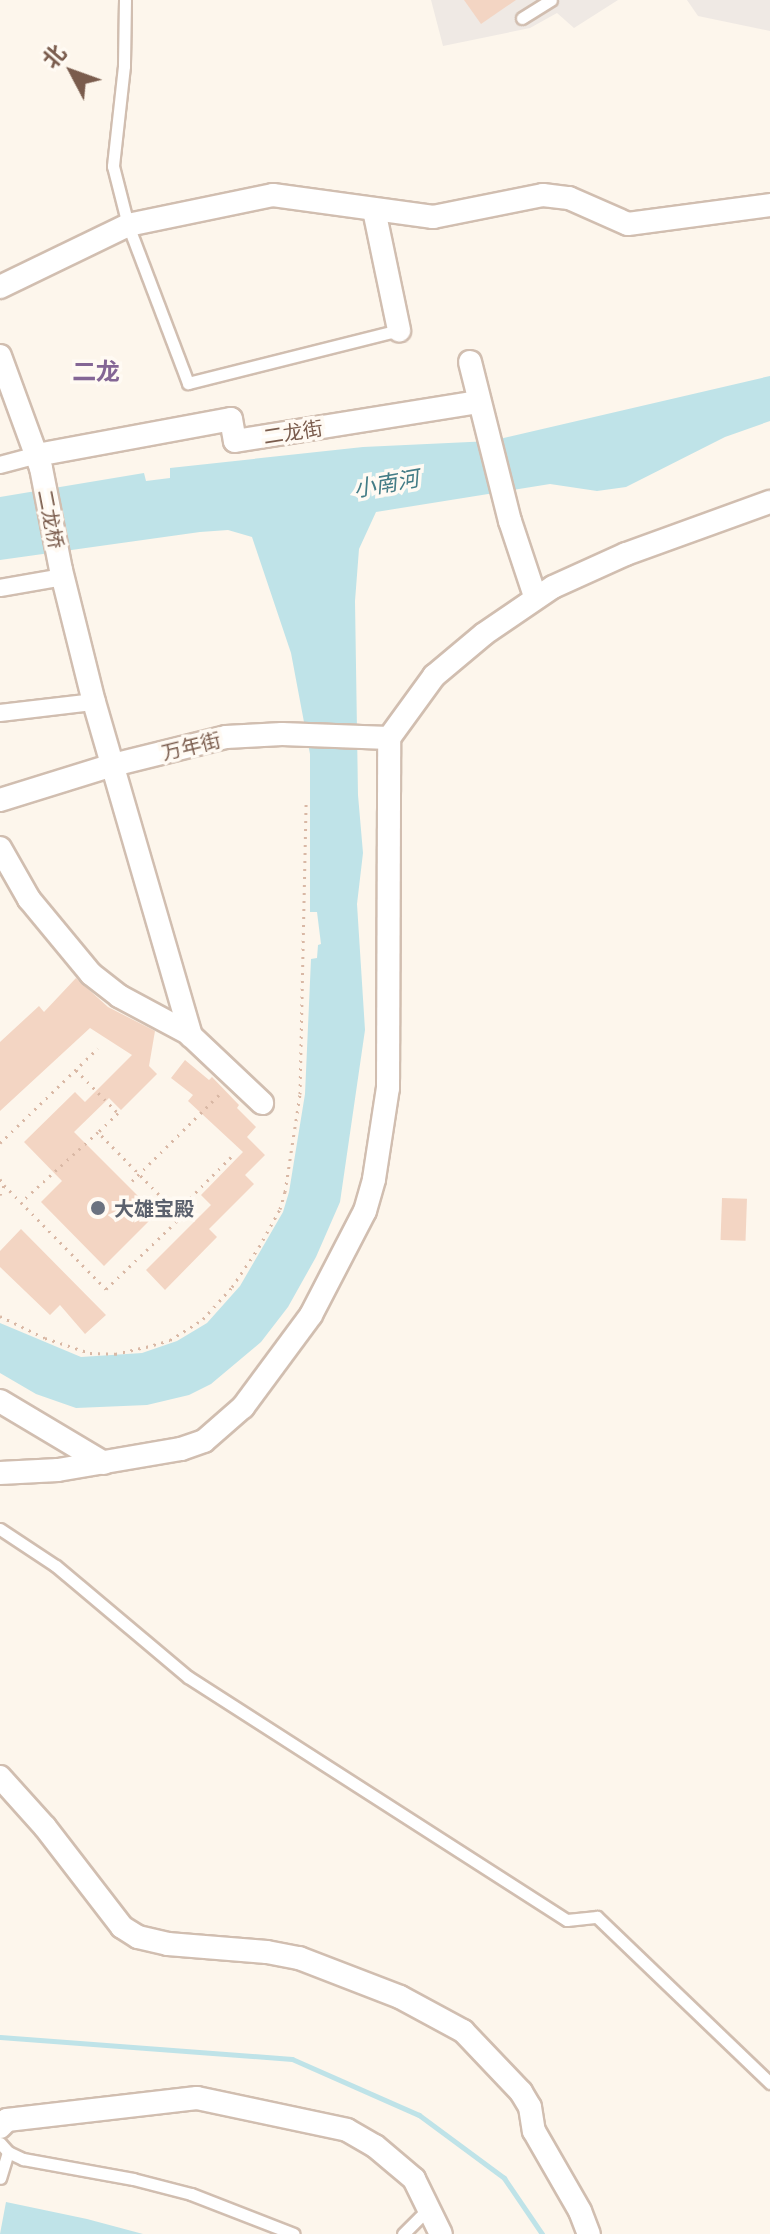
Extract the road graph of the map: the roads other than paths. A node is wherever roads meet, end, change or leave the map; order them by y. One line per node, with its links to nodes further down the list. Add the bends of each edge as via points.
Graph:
1 (125, 0): 6 (lane, via 113,166)
2 (551, 0): 3 (lane)
3 (522, 18)
4 (770, 205): 5 (street, via 628,224 569,198 543,195 433,217)
5 (374, 210): 6 (street, via 273,195); 8 (street)
6 (128, 225): 7 (street); 8 (lane, via 188,383)
7 (0, 287)
8 (399, 330)
9 (0, 356): 12 (street, 二龙桥)
10 (470, 362): 11 (street)
11 (479, 402): 12 (street, 二龙街, via 235,441 231,419); 17 (street)
12 (39, 461): 13 (street); 15 (street, 二龙桥)
13 (0, 465)
14 (770, 502): 17 (street, via 626,554)
15 (62, 574): 16 (street); 18 (street, 二龙桥)
16 (0, 588)
17 (535, 596): 20 (street, via 434,676)
18 (94, 702): 19 (street); 21 (street, 二龙桥)
19 (0, 713)
20 (389, 738): 21 (street, 万年街, via 226,737); 27 (street, via 388,1088 365,1211 311,1315 243,1407 191,1447)
21 (113, 765): 22 (street, 万年街); 24 (street, 二龙桥)
22 (0, 800)
23 (0, 848): 24 (street, via 29,899 91,974)
24 (191, 1036): 25 (street)
25 (262, 1103)
26 (0, 1401): 27 (street)
27 (104, 1463): 28 (street)
28 (0, 1473)
29 (0, 1529): 31 (lane, via 56,1566 188,1677 567,1920 597,1917)
30 (0, 1777): 39 (street, via 122,1927 138,1937 299,1958 400,1997 463,2031 521,2092 534,2131)
31 (770, 2083)
32 (0, 2127): 35 (street, via 7,2120 149,2106 180,2098 212,2101 347,2130 414,2179)
33 (4, 2148): 34 (lane); 36 (lane, via 23,2159 191,2194)
34 (0, 2178)
35 (427, 2210): 37 (lane); 38 (street)
36 (294, 2234)
37 (403, 2234)
38 (441, 2234)
39 (589, 2234)

